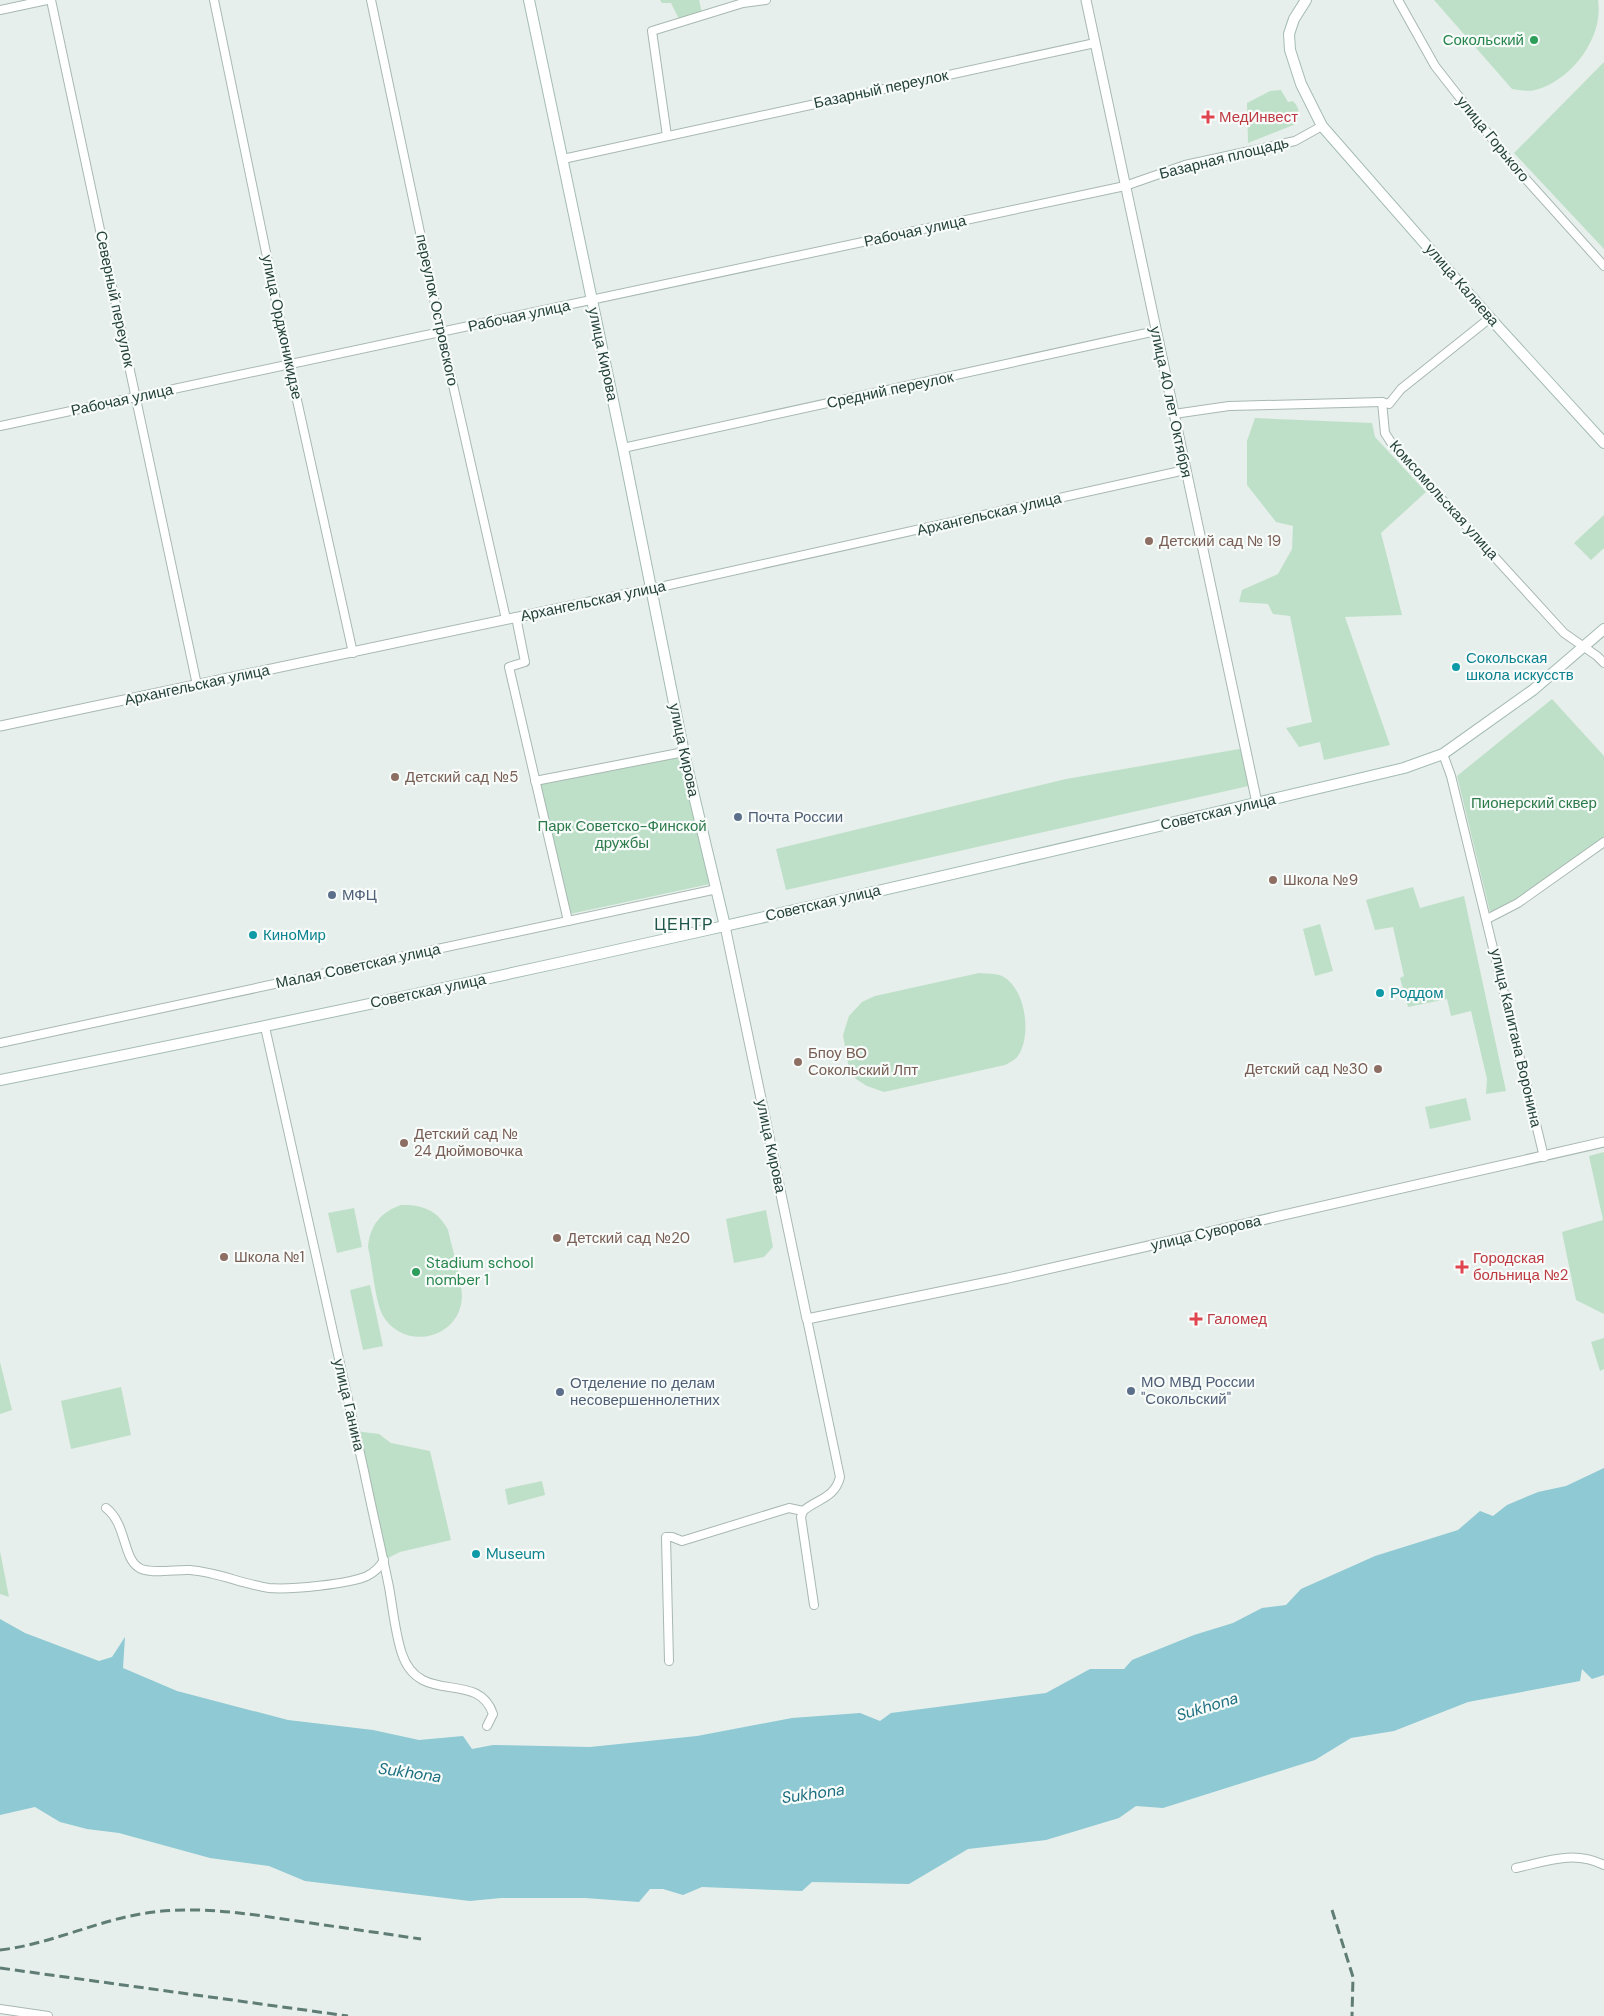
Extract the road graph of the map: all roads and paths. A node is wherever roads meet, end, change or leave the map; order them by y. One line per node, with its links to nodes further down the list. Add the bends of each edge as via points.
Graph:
1 (49, 0): 9 (street); 21 (street, Северный переулок)
2 (214, 0): 20 (street, улица Орджоникидзе)
3 (371, 0): 19 (street, переулок Островского)
4 (529, 0): 13 (main road, улица Кирова)
5 (766, 0): 12 (street, via 743,3 652,31)
6 (1086, 0): 10 (street, улица 40 лет Октября)
7 (1306, 0): 11 (main road, улица Каляева, via 1289,34 1290,50 1301,84)
8 (1398, 0): 15 (street, улица Горького, via 1435,66 1507,158)
9 (0, 10)
10 (1096, 43): 12 (street, Базарный переулок); 14 (street, улица 40 лет Октября)
11 (1322, 126): 14 (street, Базарная площадь, via 1295,141 1184,164); 17 (main road, улица Каляева)
12 (667, 136): 13 (street, Базарный переулок)
13 (563, 159): 16 (main road, улица Кирова)
14 (1125, 186): 16 (street, Рабочая улица); 18 (street, улица 40 лет Октября)
15 (1604, 266)
16 (592, 300): 19 (street, Рабочая улица); 26 (main road, улица Кирова)
17 (1490, 318): 22 (street, via 1401,390 1389,404); 25 (main road, улица Каляева)
18 (1156, 331): 23 (street, улица 40 лет Октября); 26 (street, Средний переулок)
19 (441, 332): 20 (street, Рабочая улица); 30 (street, переулок Островского)
20 (289, 364): 21 (street, Рабочая улица); 33 (street, улица Орджоникидзе)
21 (136, 397): 24 (street, Рабочая улица); 35 (street, Северный переулок)
22 (1382, 402): 23 (street, via 1229,406); 32 (street, Комсомольская улица, via 1386,433 1394,447 1564,633)
23 (1174, 414): 27 (street, улица 40 лет Октября)
24 (0, 426)
25 (1604, 443)
26 (624, 448): 28 (main road, улица Кирова)
27 (1186, 470): 28 (street, Архангельская улица); 40 (street, улица 40 лет Октября)
28 (651, 589): 29 (street, Архангельская улица); 37 (main road, улица Кирова)
29 (516, 617): 30 (street, Архангельская улица); 39 (street, via 525,662 509,666)
30 (506, 620): 33 (street, Архангельская улица)
31 (1604, 628): 32 (main road, Советская улица)
32 (1584, 647): 34 (street, Комсомольская улица); 38 (main road, Советская улица, via 1534,690)
33 (353, 653): 35 (street, Архангельская улица)
34 (1604, 663)
35 (197, 685): 36 (street, Архангельская улица)
36 (0, 726)
37 (684, 752): 39 (street); 42 (main road, улица Кирова)
38 (1442, 754): 40 (main road, Советская улица, via 1404,768); 43 (street, улица Капитана Воронина, via 1451,776)
39 (536, 780): 44 (street)
40 (1257, 803): 45 (main road, Советская улица)
41 (1604, 842): 43 (street, via 1518,904)
42 (716, 889): 44 (street, Малая Советская улица); 45 (main road, улица Кирова)
43 (1488, 919): 50 (street, улица Капитана Воронина)
44 (568, 921): 47 (street, Малая Советская улица)
45 (725, 926): 46 (main road, Советская улица); 51 (street, улица Кирова)
46 (265, 1027): 48 (main road, Советская улица); 54 (street, улица Ганина)
47 (0, 1043)
48 (0, 1080)
49 (1604, 1142): 50 (street, улица Суворова)
50 (1544, 1157): 51 (street, улица Суворова, via 1008,1278)
51 (807, 1319): 53 (street, улица Кирова, via 840,1477 832,1493)
52 (106, 1508): 54 (street, via 117,1520 134,1564 144,1570 205,1572 270,1588 329,1584 365,1577 380,1567)
53 (803, 1511): 55 (street, via 800,1517); 56 (street, via 789,1508 682,1541 666,1537)
54 (384, 1560): 57 (street, улица Ганина, via 406,1663 422,1679 436,1686 475,1691 489,1702 493,1714)
55 (814, 1606)
56 (669, 1661)
57 (487, 1726)
58 (1604, 1865): 59 (street, via 1590,1858 1576,1857)
59 (1516, 1868)
60 (0, 2009): 61 (street)
61 (48, 2016)

